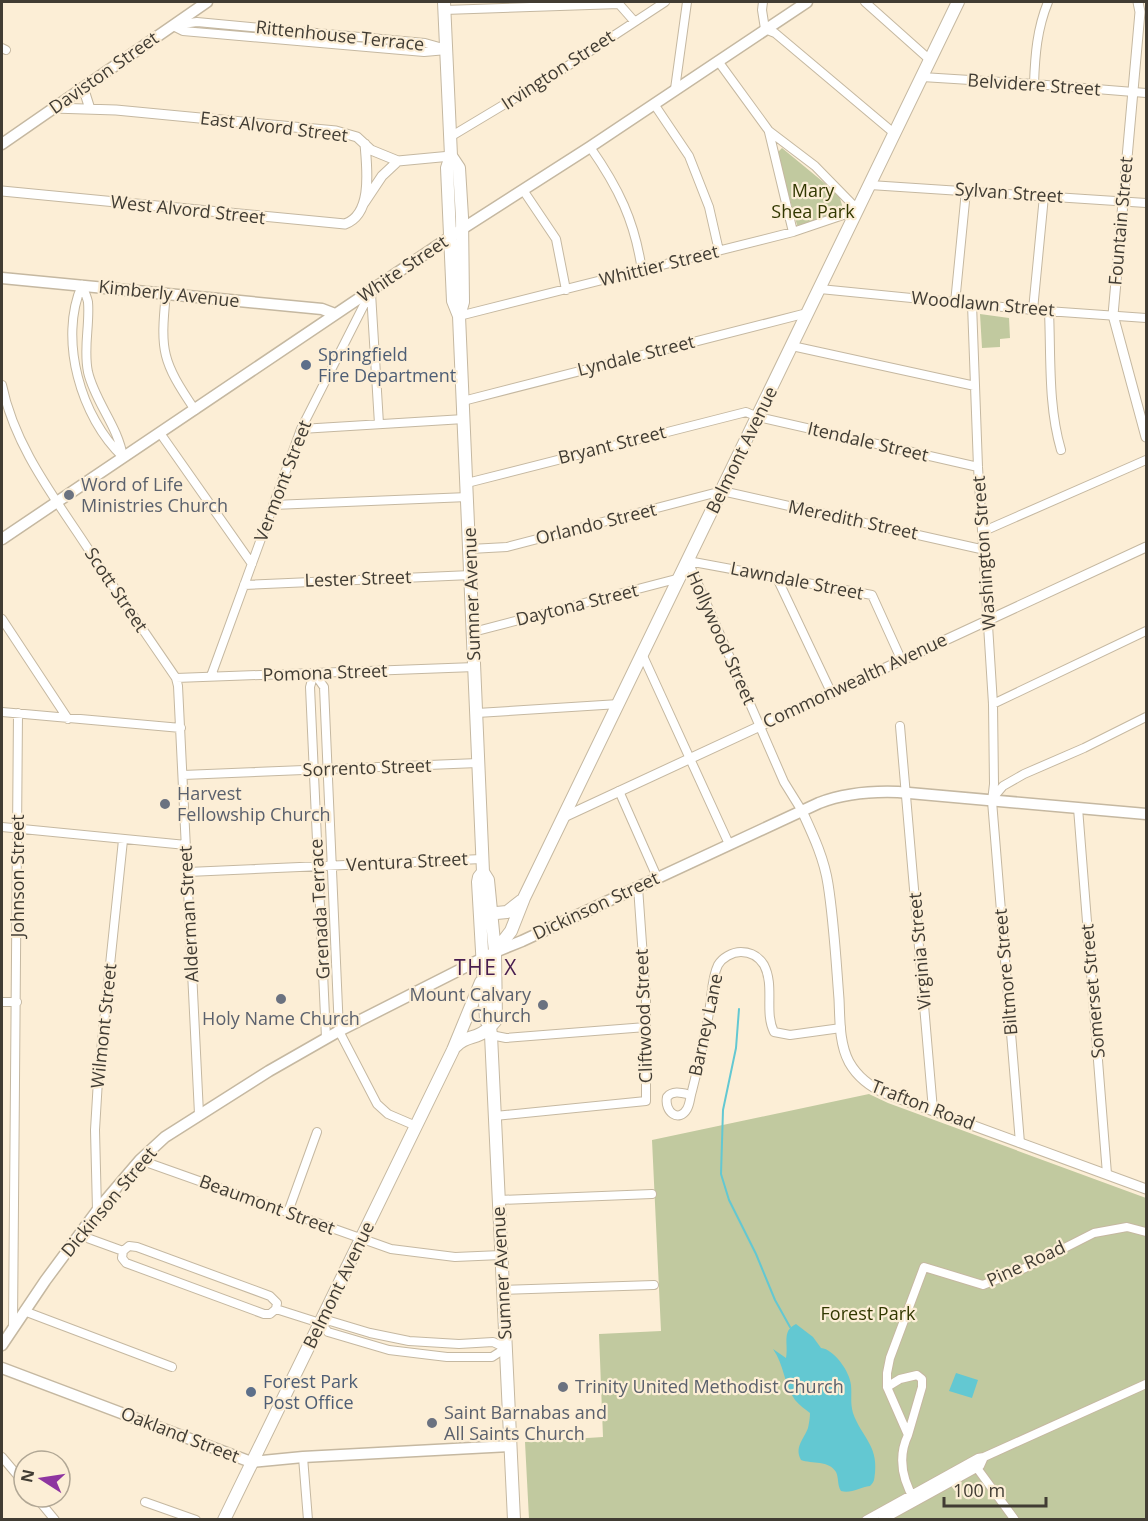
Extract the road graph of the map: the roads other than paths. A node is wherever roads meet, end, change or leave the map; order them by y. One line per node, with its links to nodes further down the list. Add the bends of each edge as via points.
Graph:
1 (207, 2): 13 (main road, Daviston Street)
2 (665, 2): 12 (street, Irvington Street)
3 (687, 2): 21 (street)
4 (763, 2): 14 (street)
5 (807, 2): 14 (main road, White Street)
6 (865, 2): 16 (street)
7 (958, 2): 16 (main road, Belmont Avenue)
8 (1048, 2): 19 (street, via 1036,40)
9 (1138, 2): 22 (street, Fountain Street)
10 (619, 3): 11 (street); 12 (street)
11 (444, 6): 15 (main road, Sumner Avenue)
12 (634, 21): 29 (street, Irvington Street)
13 (172, 26): 15 (street, Rittenhouse Terrace, via 197,22 425,43); 20 (main road, Daviston Street)
14 (765, 29): 17 (main road, White Street); 28 (street, via 776,33)
15 (447, 50): 29 (main road, Sumner Avenue)
16 (930, 60): 18 (main road, Belmont Avenue)
17 (718, 61): 21 (main road, White Street); 27 (street)
18 (922, 78): 19 (street, Belvidere Street); 28 (main road, Belmont Avenue)
19 (1034, 84): 22 (street, Belvidere Street)
20 (83, 87): 25 (main road, Daviston Street); 26 (street)
21 (675, 89): 24 (main road, White Street)
22 (1133, 92): 23 (street, Belvidere Street); 40 (street, Fountain Street)
23 (1146, 93)
24 (654, 104): 32 (main road, White Street); 47 (street, via 689,156 709,207)
25 (53, 108): 26 (street, East Alvord Street); 30 (main road, Daviston Street)
26 (90, 109): 31 (street, East Alvord Street, via 336,131 357,137)
27 (769, 131): 43 (street, via 815,166); 45 (street)
28 (895, 134): 35 (main road, Belmont Avenue)
29 (450, 138): 33 (main road, Sumner Avenue)
30 (2, 144)
31 (365, 144): 34 (street, East Alvord Street); 41 (street)
32 (590, 147): 36 (main road, White Street); 48 (street, via 627,209)
33 (451, 156): 34 (street, East Alvord Street); 44 (main road, Sumner Avenue, via 459,168); 46 (main road, Sumner Avenue, via 447,168)
34 (398, 160): 41 (street, West Alvord Street)
35 (870, 185): 38 (street, Sylvan Street); 43 (main road, Belmont Avenue)
36 (523, 190): 44 (main road, White Street); 53 (street, via 556,239)
37 (2, 191): 41 (street, West Alvord Street, via 340,224 358,217)
38 (966, 191): 39 (street, Sylvan Street); 56 (street)
39 (1044, 196): 40 (street, Sylvan Street); 58 (street)
40 (1122, 201): 42 (street, Sylvan Street); 62 (street, Fountain Street)
41 (364, 203)
42 (1146, 203)
43 (858, 210): 45 (street, Whittier Street); 52 (main road, Belmont Avenue)
44 (462, 229): 46 (main road, White Street); 63 (main road, Sumner Avenue, via 463,302)
45 (793, 232): 47 (street, Whittier Street)
46 (451, 237): 54 (main road, White Street); 63 (main road, Sumner Avenue, via 453,301)
47 (718, 251): 48 (street, Whittier Street)
48 (642, 270): 53 (street, Whittier Street)
49 (2, 278): 50 (street); 51 (main road, Kimberly Avenue)
50 (2, 285)
51 (82, 285): 55 (main road, Kimberly Avenue); 66 (street, via 88,302); 67 (street, via 75,300)
52 (820, 289): 56 (street, Woodlawn Street); 60 (main road, Belmont Avenue)
53 (566, 290): 63 (street, Whittier Street)
54 (371, 291): 61 (main road, White Street); 76 (street); 77 (street, Vermont Street)
55 (166, 293): 61 (main road, Kimberly Avenue, via 322,309); 73 (street, via 162,339 165,354 175,380)
56 (955, 303): 57 (street, Woodlawn Street)
57 (972, 304): 58 (street, Woodlawn Street); 69 (street, Washington Street)
58 (1033, 310): 59 (street, Woodlawn Street)
59 (1049, 311): 62 (street, Woodlawn Street); 80 (street, via 1053,408)
60 (809, 313): 65 (main road, Belmont Avenue); 70 (street, Lyndale Street)
61 (335, 314): 73 (main road, White Street)
62 (1113, 315): 64 (street, Woodlawn Street); 79 (street, Fountain Street)
63 (459, 316): 70 (main road, Sumner Avenue)
64 (1146, 318)
65 (792, 346): 69 (street); 74 (main road, Belmont Avenue)
66 (85, 352): 67 (street); 71 (street)
67 (73, 353): 72 (street)
68 (2, 385): 87 (street, Scott Street, via 21,443)
69 (975, 386): 83 (street, Washington Street)
70 (463, 401): 75 (main road, Sumner Avenue)
71 (98, 402): 72 (street); 81 (street, via 119,439)
72 (88, 405): 81 (street, via 111,445)
73 (195, 410): 78 (main road, White Street)
74 (758, 417): 83 (street, Itendale Street); 84 (street, Bryant Street, via 746,412 734,414); 85 (main road, Belmont Avenue)
75 (464, 419): 76 (street); 84 (main road, Sumner Avenue)
76 (379, 424): 77 (street)
77 (301, 429): 88 (street, Vermont Street)
78 (160, 433): 81 (main road, White Street); 95 (street)
79 (1146, 437)
80 (1061, 450)
81 (123, 457): 87 (main road, White Street)
82 (1146, 460): 89 (street)
83 (978, 467): 89 (street, Washington Street)
84 (467, 483): 86 (main road, Sumner Avenue)
85 (722, 491): 92 (street, Orlando Street, via 507,547); 93 (street, Meredith Street); 94 (main road, Belmont Avenue)
86 (468, 497): 88 (street); 92 (main road, Sumner Avenue)
87 (56, 501): 90 (main road, White Street); 109 (street, Scott Street)
88 (273, 505): 95 (street, Vermont Street)
89 (984, 531): 93 (street, Washington Street)
90 (2, 539)
91 (1146, 547): 101 (street, Commonwealth Avenue)
92 (470, 549): 96 (main road, Sumner Avenue)
93 (984, 550): 101 (street, Washington Street)
94 (688, 561): 97 (main road, Belmont Avenue); 98 (street, Lawndale Street); 118 (street, Hollywood Street)
95 (252, 564): 99 (street, Vermont Street)
96 (471, 575): 99 (street, Lester Street); 103 (main road, Sumner Avenue)
97 (680, 578): 103 (street, Daytona Street); 104 (main road, Belmont Avenue)
98 (777, 578): 105 (street, Lawndale Street, via 872,595); 110 (street)
99 (244, 585): 108 (street, Vermont Street)
100 (2, 619): 117 (street)
101 (989, 619): 105 (street, Commonwealth Avenue); 112 (street, Washington Street)
102 (1146, 631): 112 (street)
103 (473, 632): 106 (main road, Sumner Avenue)
104 (643, 656): 111 (main road, Belmont Avenue); 121 (street)
105 (901, 659): 110 (street, Commonwealth Avenue)
106 (475, 667): 107 (street, Pomona Street); 115 (main road, Sumner Avenue)
107 (314, 673): 108 (street, Pomona Street); 123 (street, Grenada Terrace, via 324,687); 124 (street, Grenada Terrace, via 310,687)
108 (211, 676): 109 (street, Pomona Street)
109 (176, 678): 120 (street, Alderman Street)
110 (831, 692): 118 (street, Commonwealth Avenue)
111 (620, 704): 115 (street); 132 (main road, Belmont Avenue)
112 (993, 704): 128 (street, Washington Street)
113 (2, 712): 114 (street)
114 (18, 713): 117 (street); 134 (street, Johnson Street)
115 (477, 714): 122 (main road, Sumner Avenue)
116 (1146, 717): 128 (street, via 1024,774 1003,786)
117 (69, 719): 120 (street)
118 (760, 726): 121 (street, Commonwealth Avenue); 130 (street, Hollywood Street, via 783,782)
119 (900, 726): 127 (street, Virginia Street)
120 (181, 728): 125 (street, Alderman Street)
121 (689, 757): 126 (street, Commonwealth Avenue); 136 (street)
122 (478, 763): 123 (street, Sorrento Street); 138 (main road, Sumner Avenue)
123 (327, 769): 124 (street, Sorrento Street); 140 (street, Grenada Terrace)
124 (313, 770): 125 (street, Sorrento Street); 139 (street, Grenada Terrace)
125 (183, 775): 137 (street, Alderman Street)
126 (619, 791): 132 (street, Commonwealth Avenue); 143 (street)
127 (905, 793): 128 (main road, Dickinson Street); 130 (main road, Dickinson Street, via 848,794); 161 (street, Virginia Street)
128 (992, 801): 129 (main road, Dickinson Street); 166 (street, Biltmore Street)
129 (1078, 808): 131 (main road, Dickinson Street); 168 (street, Somerset Street)
130 (802, 811): 136 (main road, Dickinson Street); 155 (street, Trafton Road, via 827,878)
131 (1146, 814)
132 (564, 817): 145 (main road, Belmont Avenue)
133 (2, 827): 134 (street)
134 (18, 827): 135 (street); 152 (street, Johnson Street)
135 (123, 840): 137 (street); 172 (street, Wilmont Street, via 98,1080)
136 (729, 844): 143 (main road, Dickinson Street)
137 (186, 845): 141 (street, Alderman Street)
138 (482, 859): 140 (street, Ventura Street); 142 (main road, Sumner Avenue)
139 (318, 866): 140 (street, Ventura Street); 141 (street, Ventura Street); 158 (street, Grenada Terrace)
140 (332, 866): 156 (street, Grenada Terrace)
141 (188, 872): 162 (street, Alderman Street)
142 (483, 872): 146 (main road, Sumner Avenue, via 487,876); 147 (main road, Sumner Avenue, via 478,882)
143 (657, 877): 144 (main road, Dickinson Street)
144 (638, 887): 148 (main road, Dickinson Street); 154 (street, Cliftwood Street)
145 (524, 898): 146 (main road, via 507,912); 148 (main road, Belmont Avenue, via 511,932)
146 (492, 914): 147 (main road); 148 (main road, Sumner Avenue)
147 (478, 915): 149 (main road, Sumner Avenue)
148 (495, 952): 149 (main road, Dickinson Street); 157 (main road, Sumner Avenue, via 496,1020)
149 (481, 959): 150 (main road, Sumner Avenue); 156 (main road, Dickinson Street)
150 (483, 979): 153 (main road, Belmont Avenue); 157 (main road, Sumner Avenue)
151 (2, 1002): 152 (street)
152 (17, 1002): 184 (street, Johnson Street)
153 (463, 1026): 157 (main road, via 481,1025); 159 (main road, Belmont Avenue)
154 (646, 1027): 157 (street, via 506,1038); 163 (street, Cliftwood Street, via 646,1101)
155 (841, 1028): 160 (street, Barney Lane, via 790,1035 774,1032 769,981 763,964 748,953 729,956 720,962 715,973); 161 (street, Trafton Road, via 848,1060 864,1082)
156 (339, 1031): 158 (main road, Dickinson Street); 164 (street, via 377,1104 388,1114)
157 (488, 1031): 159 (main road, via 465,1038); 163 (main road, Sumner Avenue)
158 (326, 1038): 162 (main road, Dickinson Street)
159 (453, 1050): 164 (main road, Belmont Avenue)
160 (691, 1095)
161 (933, 1110): 166 (street, Trafton Road)
162 (199, 1114): 167 (main road, Dickinson Street)
163 (495, 1116): 171 (main road, Sumner Avenue)
164 (416, 1126): 176 (main road, Belmont Avenue)
165 (317, 1132): 173 (street)
166 (1020, 1143): 168 (street, Trafton Road)
167 (140, 1160): 172 (main road, Dickinson Street); 173 (street, Beaumont Street)
168 (1107, 1174): 169 (street, Trafton Road)
169 (1146, 1189)
170 (652, 1194): 171 (street)
171 (499, 1200): 178 (main road, Sumner Avenue)
172 (97, 1212): 175 (main road, Dickinson Street)
173 (288, 1212): 176 (street, Beaumont Street)
174 (1146, 1232): 192 (street, Pine Road, via 1126,1227 1094,1233 983,1285 924,1267 888,1367)
175 (79, 1235): 177 (street); 182 (main road, Dickinson Street)
176 (362, 1239): 178 (street, Beaumont Street, via 433,1256); 183 (main road, Belmont Avenue)
177 (123, 1251): 181 (street, via 129,1246 137,1248 270,1296 276,1301); 181 (street, via 126,1263 264,1314)
178 (501, 1255): 180 (main road, Sumner Avenue)
179 (654, 1284): 180 (street)
180 (503, 1290): 187 (main road, Sumner Avenue)
181 (276, 1309): 183 (street)
182 (24, 1311): 184 (main road, Dickinson Street); 189 (street)
183 (320, 1323): 185 (street, via 330,1321); 188 (street, via 339,1336); 198 (main road, Belmont Avenue)
184 (13, 1326): 186 (main road, Dickinson Street)
185 (409, 1341): 187 (street, via 493,1342); 188 (street)
186 (2, 1346)
187 (506, 1348): 188 (street, via 492,1357); 194 (main road, Sumner Avenue)
188 (407, 1352)
189 (172, 1367)
190 (2, 1368): 198 (main road, Oakland Street)
191 (1146, 1384): 197 (street)
192 (887, 1387): 193 (street); 193 (street, via 910,1376 922,1379)
193 (908, 1435): 201 (street, via 903,1471)
194 (510, 1446): 196 (main road, Oakland Street); 206 (main road, Sumner Avenue)
195 (2, 1457): 200 (street)
196 (303, 1457): 198 (main road, Oakland Street); 205 (street)
197 (984, 1457): 199 (street); 201 (street)
198 (251, 1462): 204 (main road, Belmont Avenue)
199 (977, 1468): 201 (street); 209 (street)
200 (12, 1469)
201 (913, 1498): 207 (street); 208 (street)
202 (145, 1502): 203 (street)
203 (196, 1520)
204 (224, 1520)
205 (308, 1520)
206 (514, 1520)
207 (866, 1520)
208 (882, 1520)
209 (1015, 1520)

